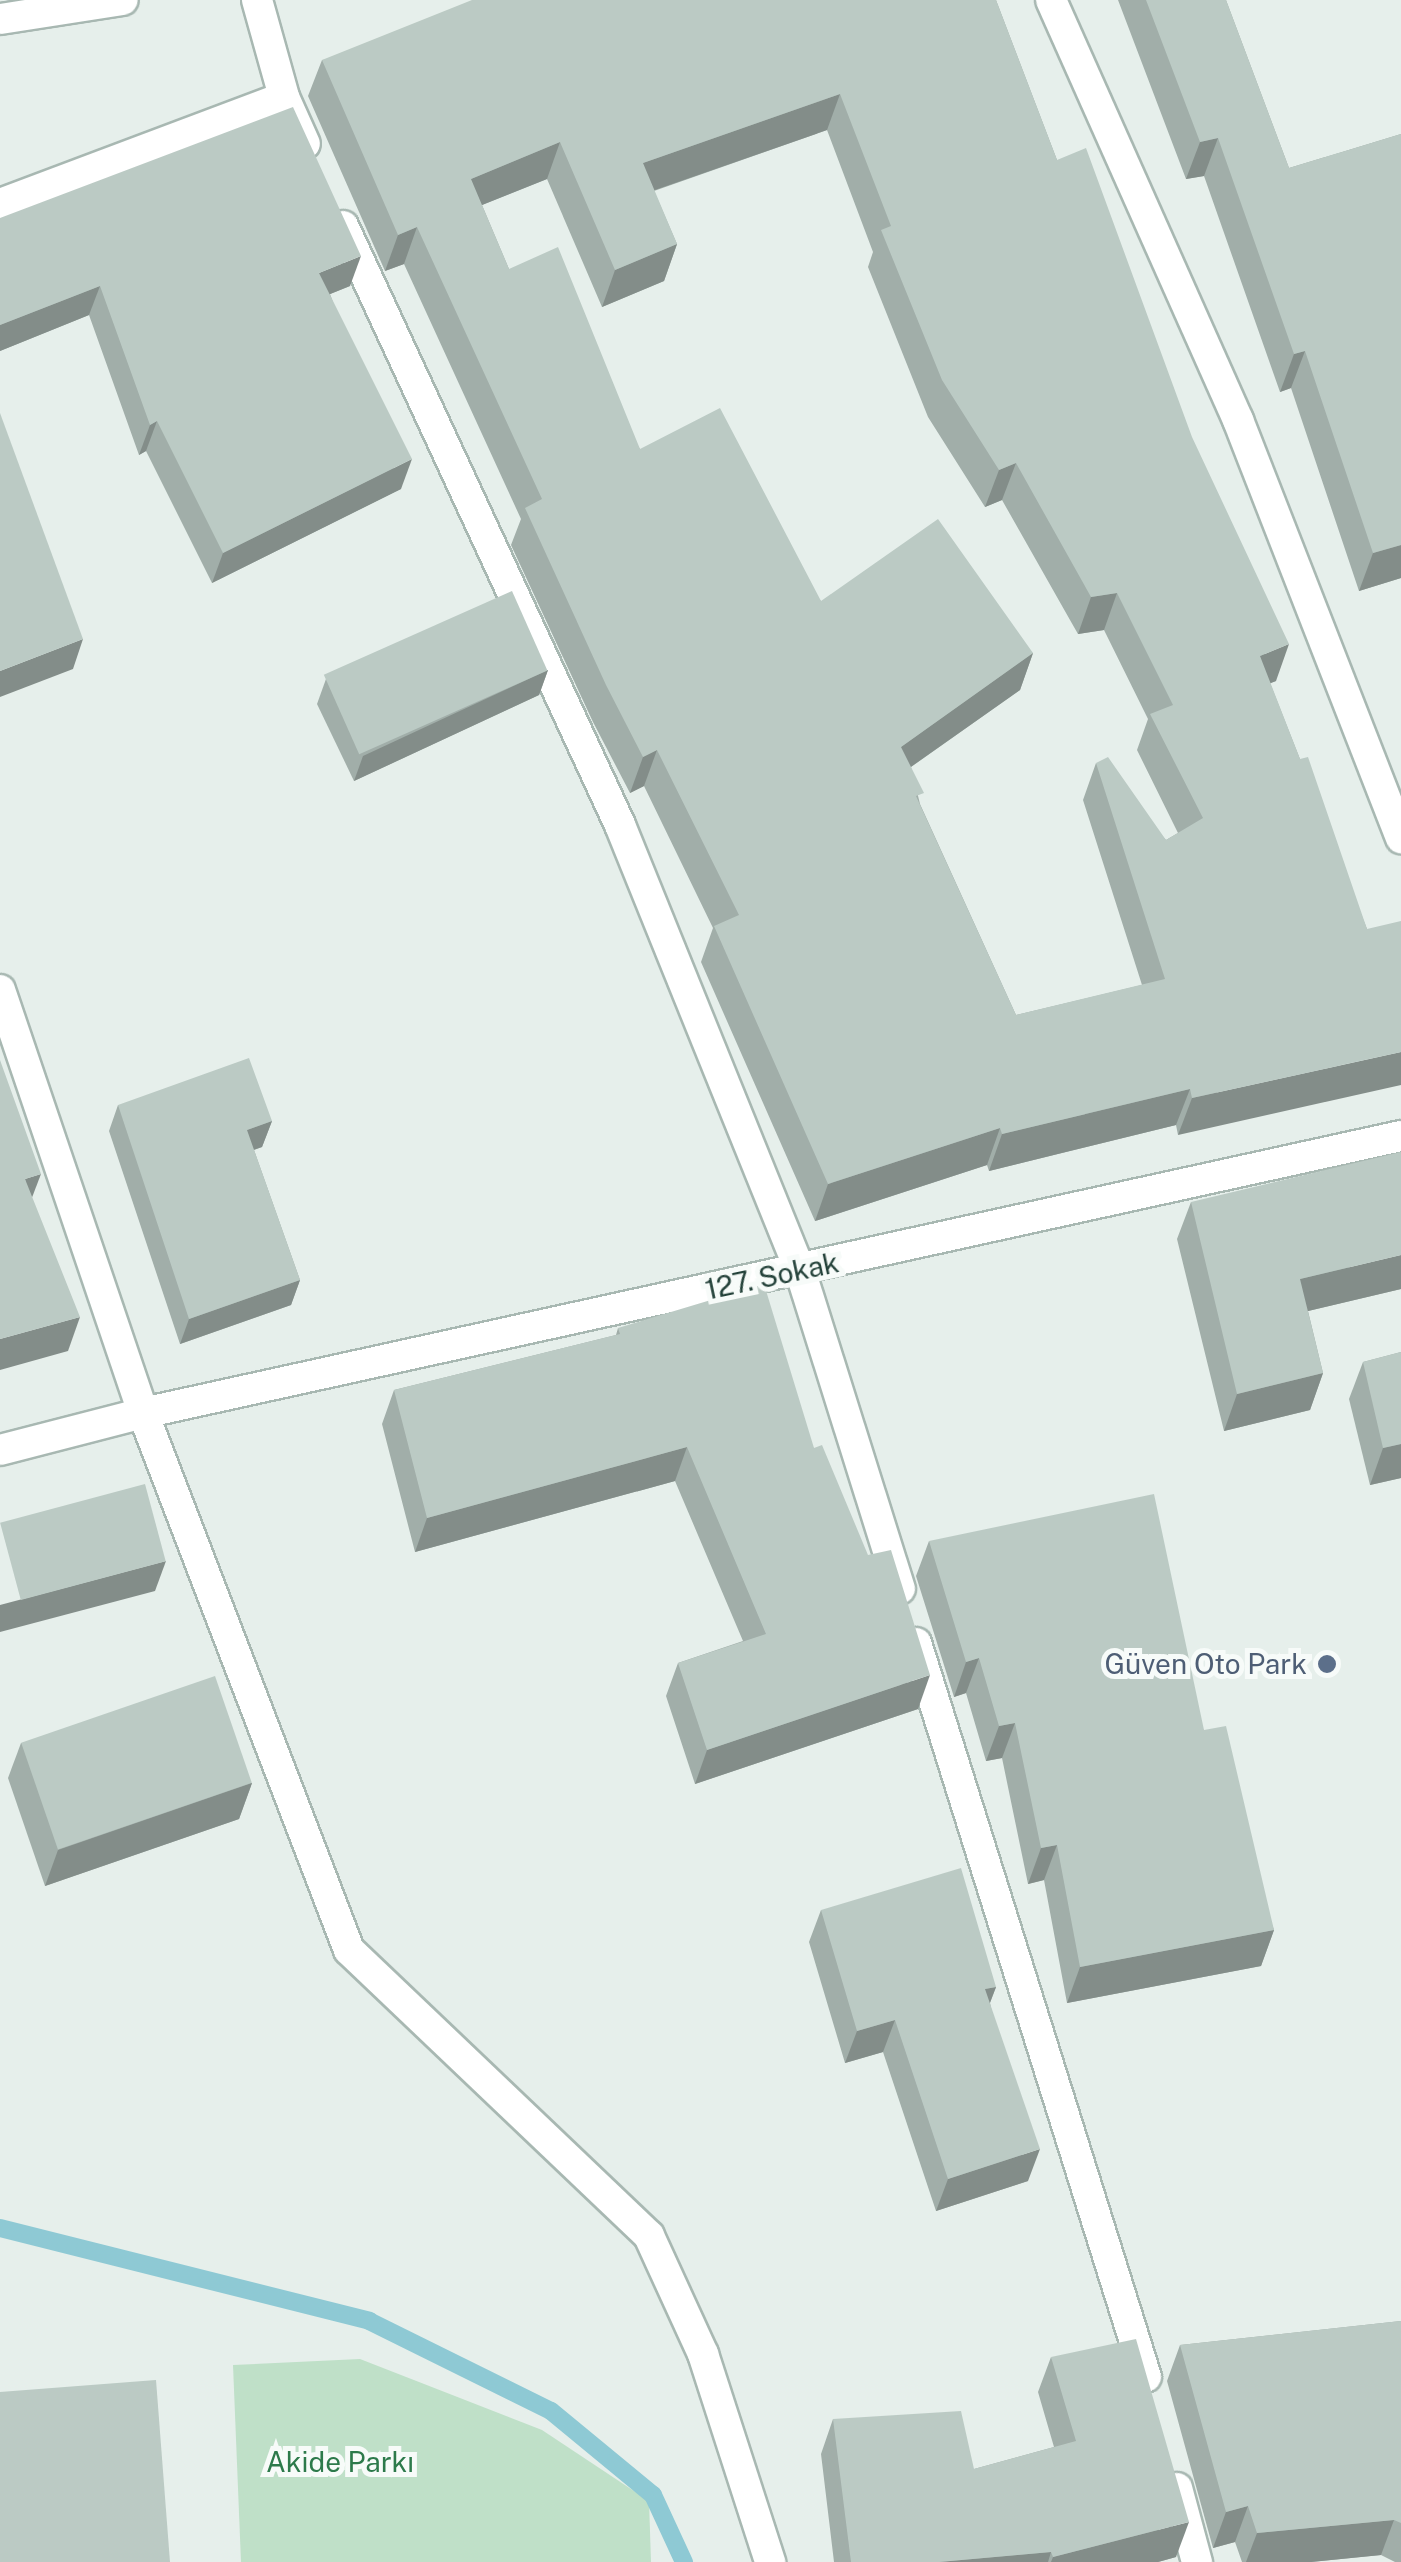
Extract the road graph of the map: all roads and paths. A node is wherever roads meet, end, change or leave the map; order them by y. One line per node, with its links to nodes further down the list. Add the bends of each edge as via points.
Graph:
1 (123, 0): 4 (street)
2 (257, 0): 5 (street)
3 (1050, 0): 9 (street, via 1238,420)
4 (0, 19)
5 (284, 97): 6 (street); 8 (street)
6 (316, 168)
7 (332, 203): 12 (street, via 620,825)
8 (0, 204)
9 (1401, 838)
10 (0, 990): 13 (street)
11 (1401, 1136): 12 (street, 127. Sokak)
12 (800, 1270): 13 (street, 127. Sokak); 16 (street)
13 (143, 1413): 14 (street, 127. Sokak); 19 (street, via 349,1950 649,2236 703,2354)
14 (0, 1450)
15 (1178, 2355): 16 (street)
16 (1141, 2358): 17 (street)
17 (1156, 2414)
18 (1166, 2451): 20 (street)
19 (770, 2562)
20 (1198, 2562)

